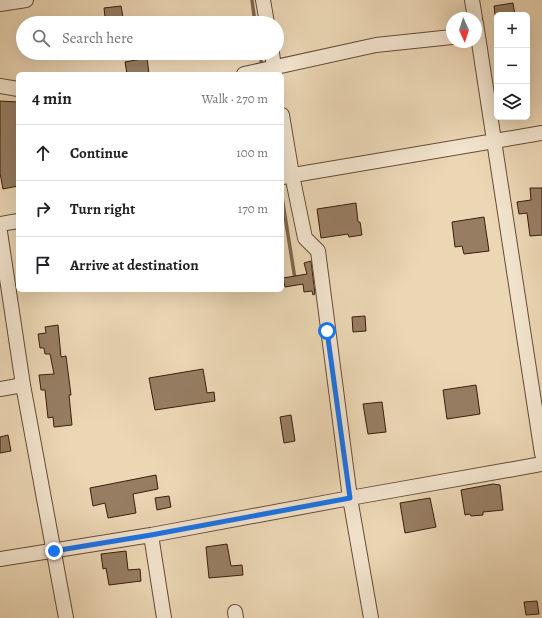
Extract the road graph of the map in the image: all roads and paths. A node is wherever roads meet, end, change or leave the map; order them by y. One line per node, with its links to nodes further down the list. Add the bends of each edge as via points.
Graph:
1 (26, 0): 4 (street)
2 (263, 0): 6 (street)
3 (472, 0): 5 (street)
4 (0, 4)
5 (474, 12)
6 (266, 16)
7 (446, 37): 10 (street, via 376,45)
8 (480, 48): 16 (street)
9 (273, 60): 10 (street)
10 (275, 71): 11 (street)
11 (265, 72)
12 (0, 86): 13 (street)
13 (16, 89)
14 (542, 133): 16 (street)
15 (284, 139): 17 (street)
16 (494, 141): 17 (street); 23 (street)
17 (287, 176): 25 (street, via 305,238 318,252)
18 (16, 221): 19 (street)
19 (0, 224)
20 (0, 232): 21 (street)
21 (23, 385): 22 (street); 27 (street)
22 (0, 389)
23 (542, 454)
24 (542, 464): 25 (street)
25 (350, 498): 26 (street); 31 (street)
26 (151, 535): 27 (street); 30 (street)
27 (54, 551): 28 (street); 29 (street)
28 (0, 559)
29 (66, 618)
30 (164, 618)
31 (371, 618)

